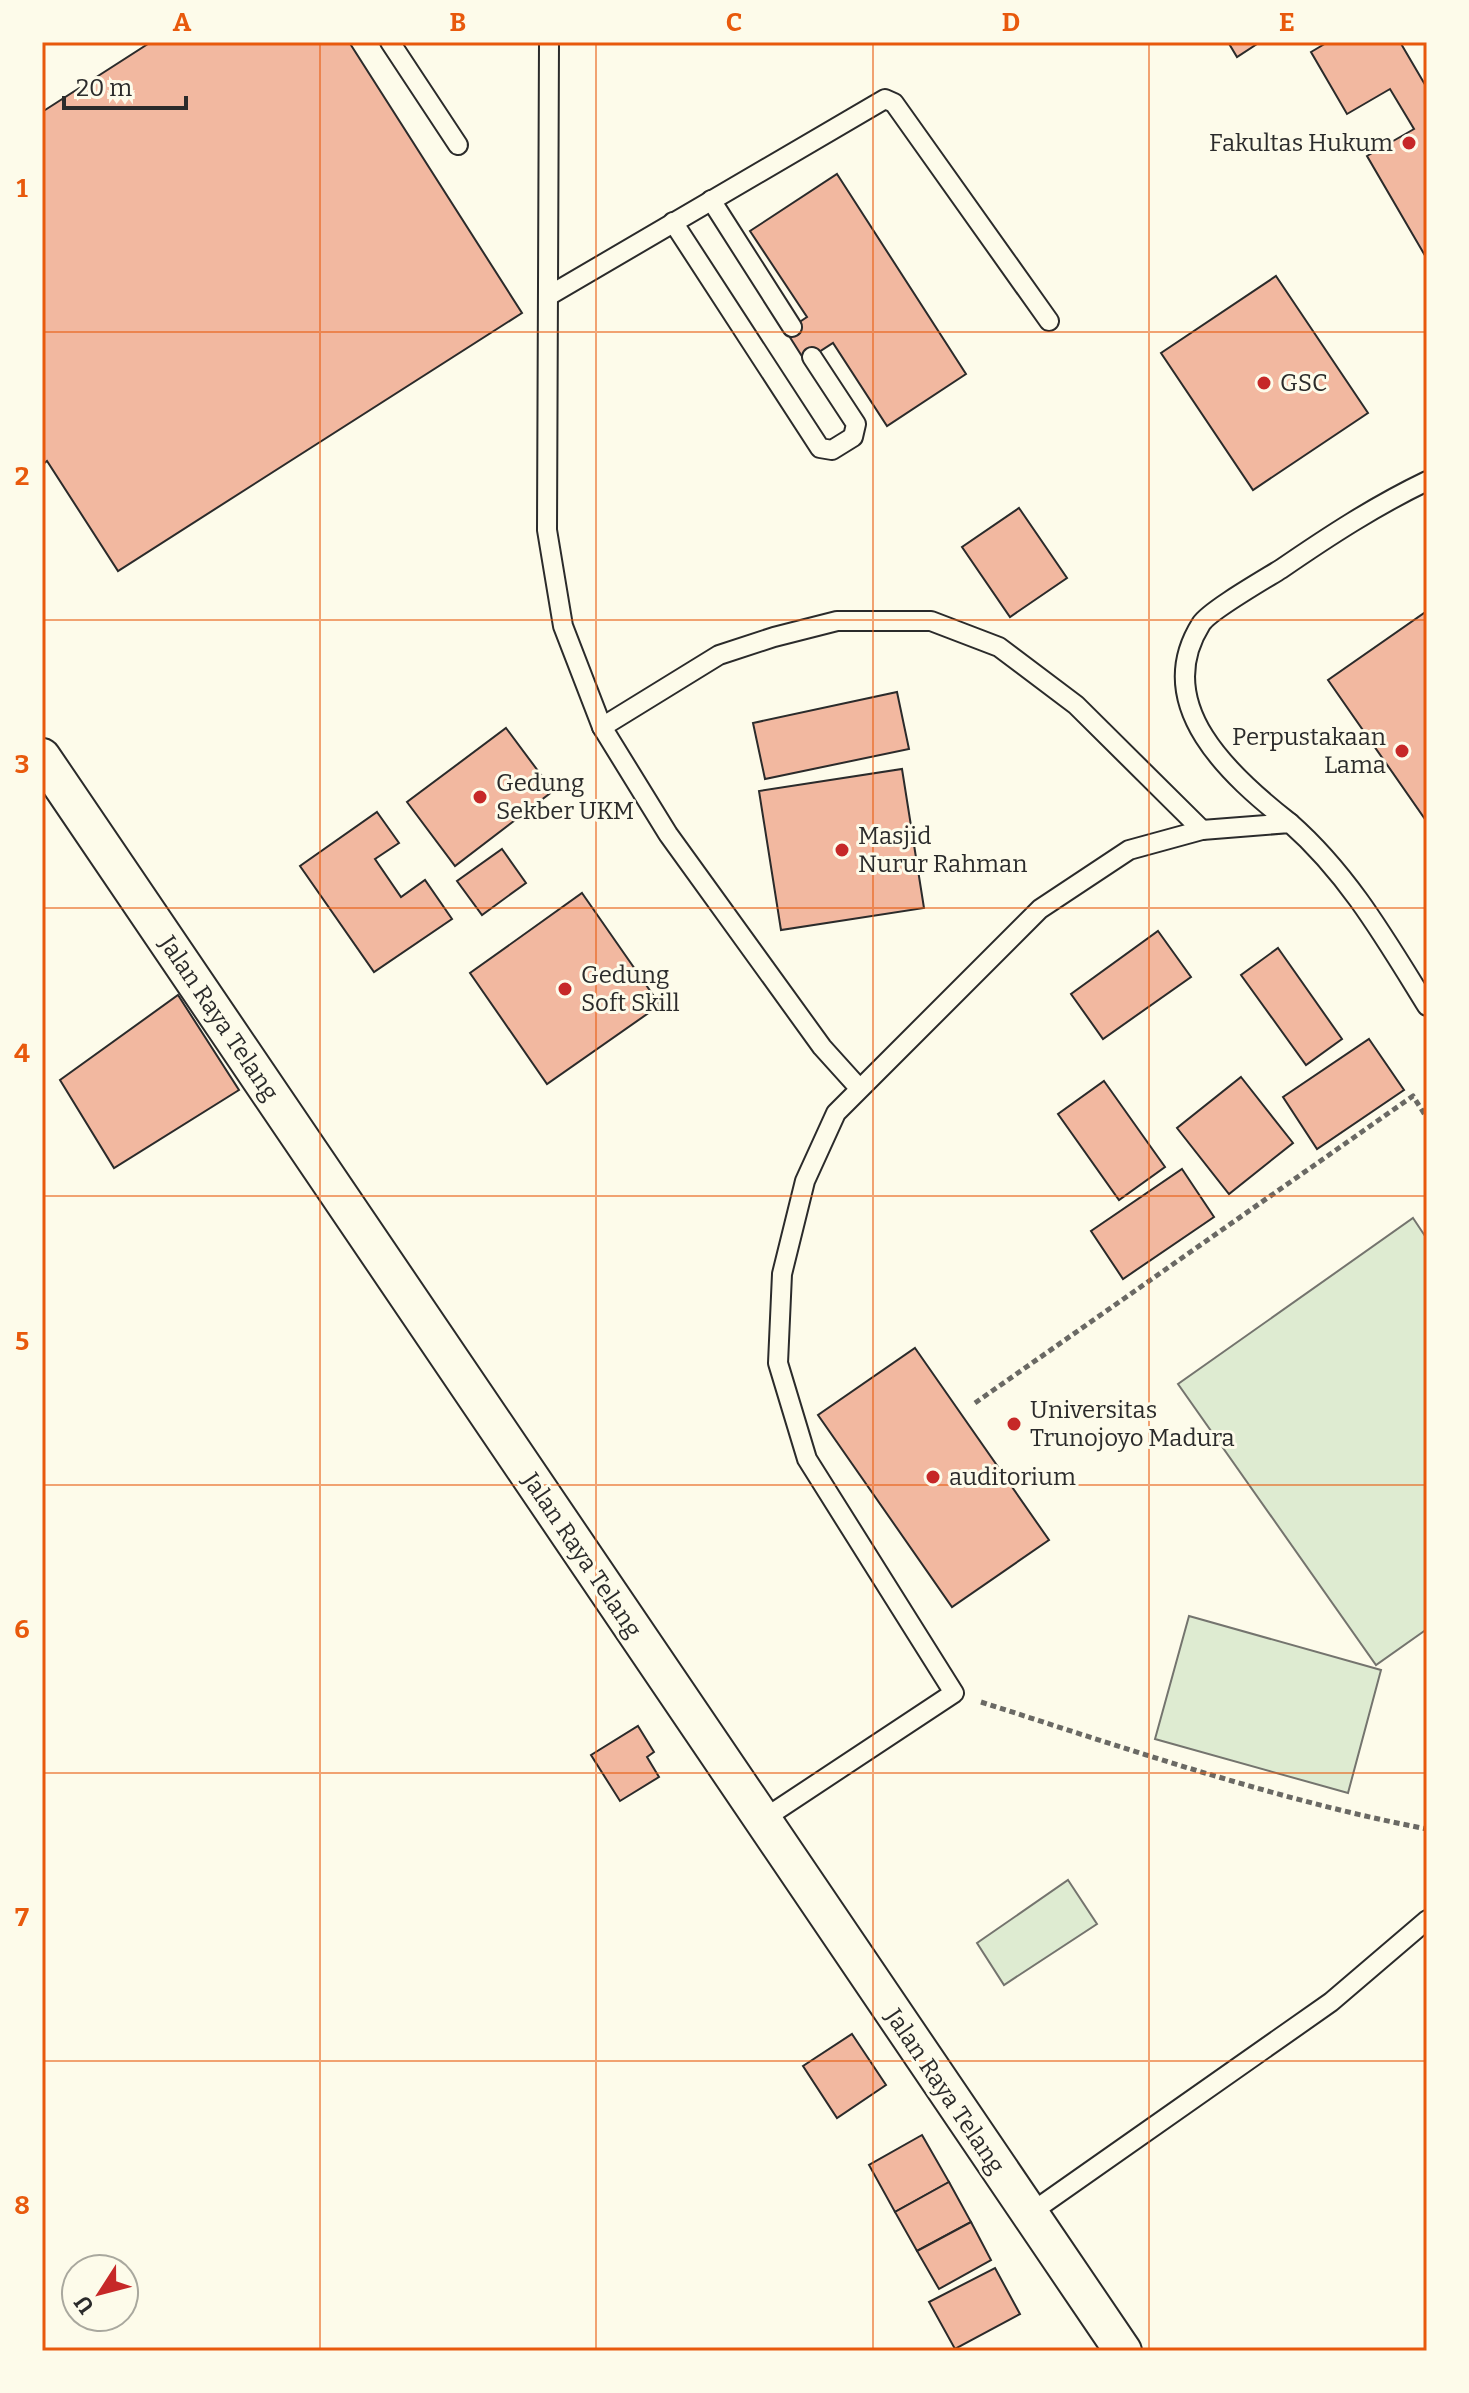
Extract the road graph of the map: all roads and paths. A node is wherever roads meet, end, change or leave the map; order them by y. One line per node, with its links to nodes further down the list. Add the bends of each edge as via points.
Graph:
1 (390, 42): 3 (lane)
2 (549, 42): 6 (lane)
3 (458, 145)
4 (711, 200): 5 (lane); 7 (lane, via 885,99 894,103); 8 (lane)
5 (673, 222): 6 (lane); 9 (lane, via 820,448 832,450 853,437 856,424)
6 (550, 295): 11 (lane, via 547,530 563,626)
7 (1049, 321)
8 (792, 327)
9 (812, 357)
10 (1427, 481): 13 (lane, via 1376,505 1202,621 1184,665 1193,721 1214,754 1247,790)
11 (602, 727): 14 (lane, via 719,655 774,637 837,621 931,621 999,647 1076,705); 16 (lane, via 746,945)
12 (42, 757): 20 (street, Jalan Raya Telang)
13 (1290, 823): 14 (lane); 15 (lane, via 1325,853 1355,891)
14 (1202, 830): 16 (lane, via 1129,850 1040,909)
15 (1427, 1006)
16 (859, 1088): 19 (lane, via 836,1113 805,1181 782,1274 778,1363 807,1459)
17 (1427, 1118): 18 (path, via 1413,1096)
18 (975, 1403)
19 (954, 1693): 20 (lane); 21 (path, via 1153,1757 1368,1818)
20 (762, 1820): 23 (street, Jalan Raya Telang)
21 (1427, 1829)
22 (1427, 1920): 23 (lane, via 1331,2002)
23 (1029, 2214): 24 (street, Jalan Raya Telang)
24 (1123, 2351)

